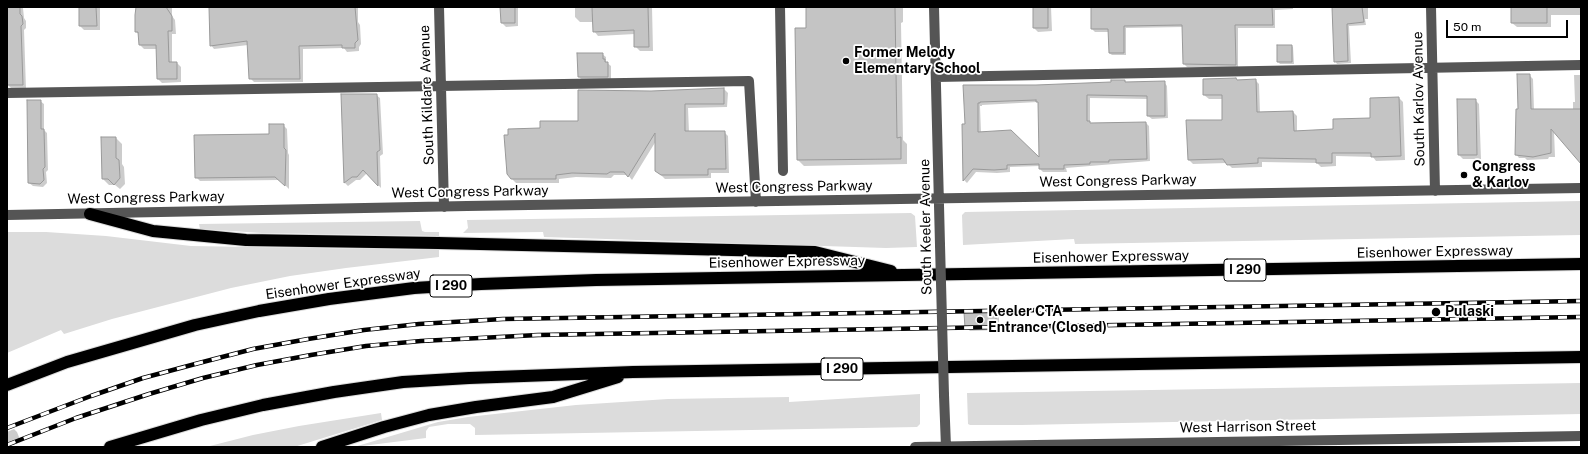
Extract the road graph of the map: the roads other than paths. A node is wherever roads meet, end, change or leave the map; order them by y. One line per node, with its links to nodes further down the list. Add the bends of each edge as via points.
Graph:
1 (439, 7): 8 (street, South Kildare Avenue)
2 (780, 7): 10 (street)
3 (934, 7): 7 (street, South Keeler Avenue)
4 (1431, 7): 6 (street, South Karlov Avenue)
5 (1581, 65): 6 (street)
6 (1432, 68): 7 (street); 12 (street, South Karlov Avenue)
7 (936, 77): 13 (street, South Keeler Avenue)
8 (441, 86): 9 (street); 14 (street, via 749,81); 15 (street, South Kildare Avenue)
9 (7, 93)
10 (783, 171)
11 (1581, 188): 12 (street, West Congress Parkway)
12 (1435, 190): 13 (street, West Congress Parkway)
13 (939, 198): 14 (street, West Congress Parkway); 29 (street, South Keeler Avenue, bridge)
14 (756, 202): 15 (street, West Congress Parkway)
15 (444, 206): 16 (street, West Congress Parkway)
16 (90, 214): 17 (street, West Congress Parkway); 19 (highway, via 153,231 246,240 815,252)
17 (7, 215)
18 (1581, 264): 19 (highway, Eisenhower Expressway / I 290)
19 (908, 275): 22 (highway, Eisenhower Expressway / I 290, via 481,284 414,288 329,298 196,325 67,362)
20 (1581, 356): 21 (highway, I 290)
21 (633, 372): 26 (highway, I 290, via 403,382 255,407); 27 (highway, via 553,397 429,416)
22 (7, 385)
23 (1581, 436): 24 (street, West Harrison Street)
24 (1443, 443): 25 (street, West Harrison Street)
25 (1194, 444): 29 (street, West Harrison Street)
26 (110, 447)
27 (322, 447)
28 (915, 447): 29 (street, West Harrison Street)
29 (946, 447)

